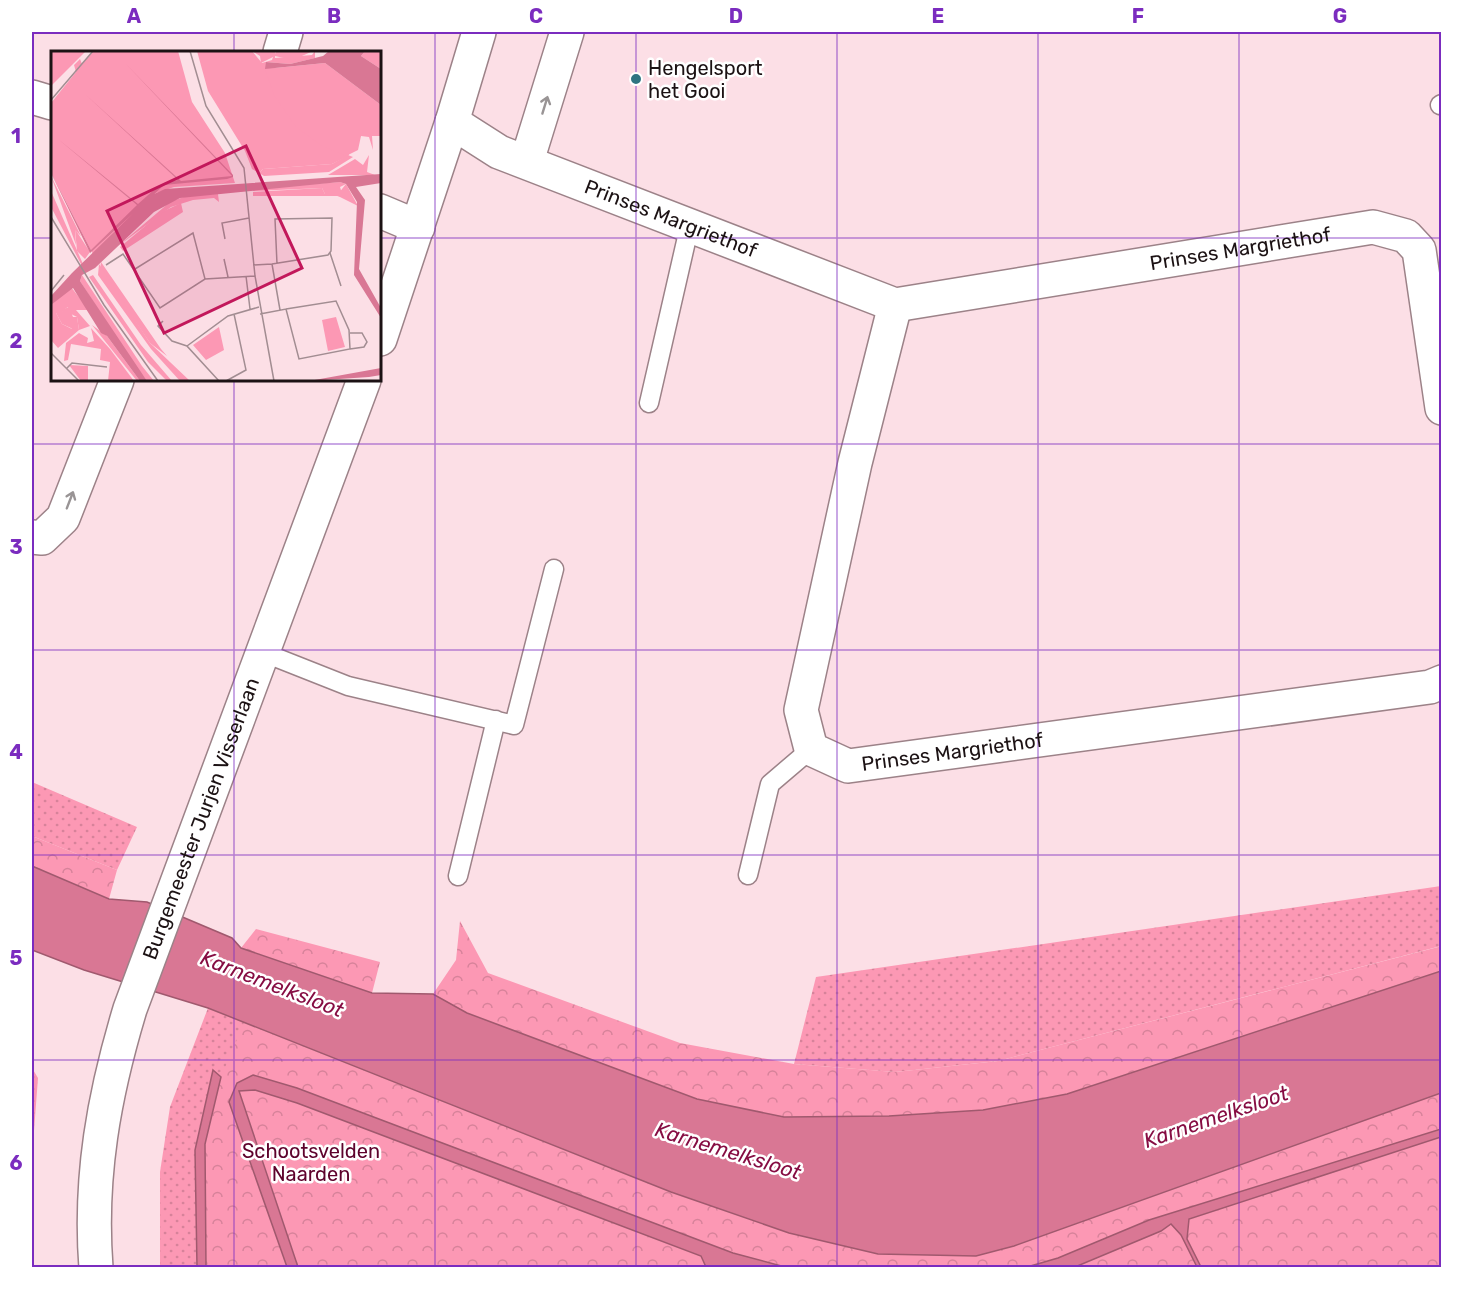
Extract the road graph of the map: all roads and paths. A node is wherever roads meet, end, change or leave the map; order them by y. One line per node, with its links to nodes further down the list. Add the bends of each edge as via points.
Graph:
1 (286, 32): 4 (street)
2 (479, 32): 7 (street)
3 (567, 32): 8 (street, one-way to 3)
4 (280, 51)
5 (32, 97): 6 (street)
6 (51, 103)
7 (452, 122): 8 (street, Prinses Margriethof, via 499,152); 11 (street)
8 (527, 161): 10 (street, Prinses Margriethof)
9 (381, 211): 11 (street)
10 (690, 224): 12 (street, Prinses Margriethof); 16 (lane)
11 (418, 227): 13 (street)
12 (895, 305): 17 (street, Prinses Margriethof, via 1373,226 1406,236 1419,249); 23 (street, via 855,463 801,710)
13 (381, 336)
14 (117, 381): 18 (street, one-way to 14, via 42,538 63,518)
15 (364, 381): 20 (street, Burgemeester Jurjen Visserlaan)
16 (650, 403)
17 (1442, 408)
18 (32, 537)
19 (554, 569): 22 (lane, via 514,724)
20 (262, 652): 22 (lane, via 348,686); 26 (street, Burgemeester Jurjen Visserlaan, via 130,1009 110,1076 101,1118 92,1224)
21 (1442, 682): 23 (street, Prinses Margriethof, via 1430,687 848,766)
22 (496, 720): 25 (lane)
23 (811, 749): 24 (lane, via 770,784)
24 (748, 875)
25 (458, 876)
26 (96, 1268)

